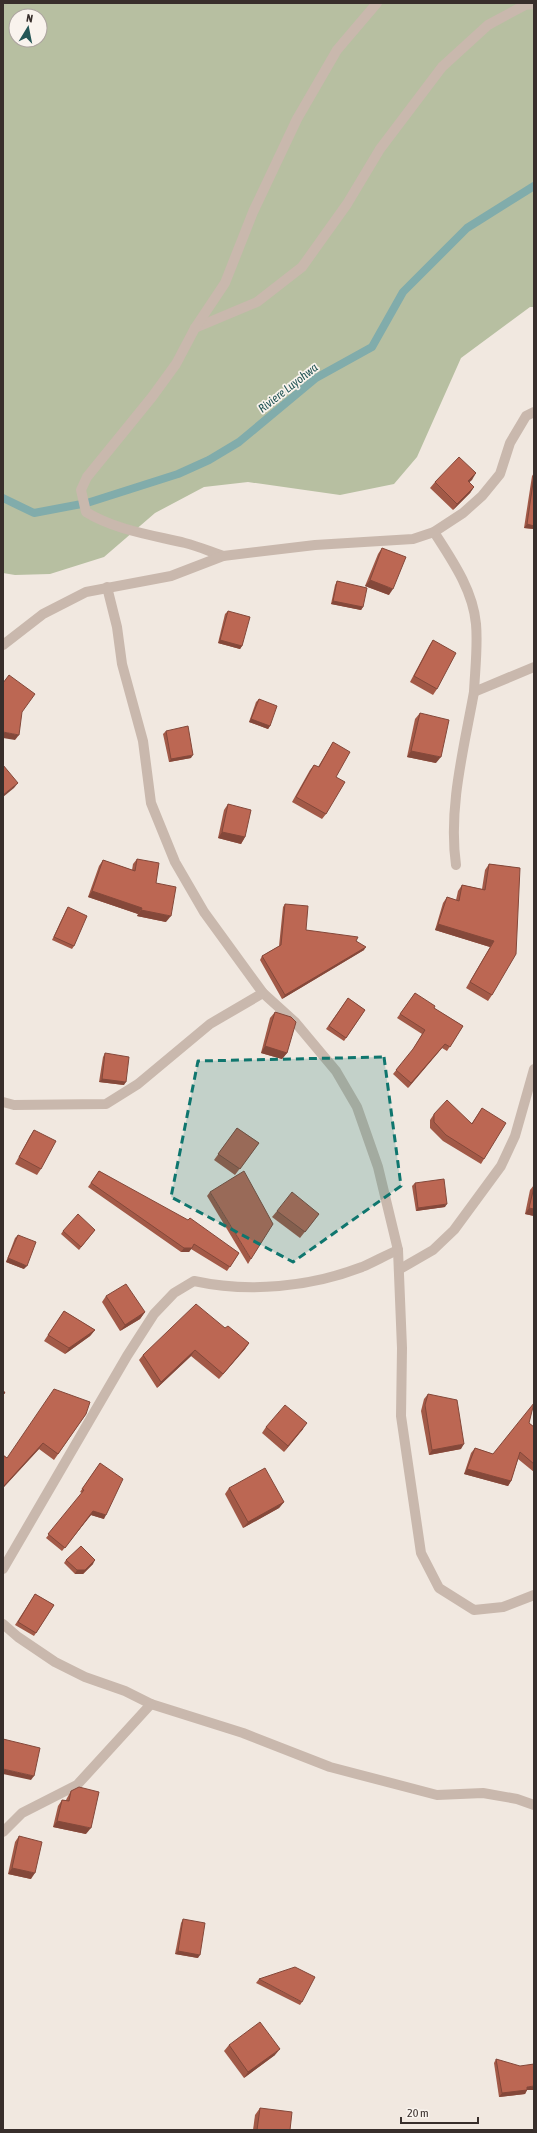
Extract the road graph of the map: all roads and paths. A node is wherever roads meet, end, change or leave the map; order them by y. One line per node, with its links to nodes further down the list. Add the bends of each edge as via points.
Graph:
1 (377, 3): 3 (street, via 337,50 297,119 253,212 225,283)
2 (534, 4): 3 (street, via 525,5 488,25 442,67 380,149 347,204 302,267 257,302)
3 (195, 328): 6 (street, via 176,364 87,477 80,490 86,512 112,525)
4 (534, 412): 5 (street, via 526,416 510,443 500,474 482,496 463,513)
5 (434, 532): 6 (street, via 413,539 315,545); 10 (street, via 452,559 468,591 476,623)
6 (223, 556): 7 (street, via 171,576)
7 (107, 587): 8 (street, via 86,592 43,614); 12 (street, via 117,626 122,664 143,741 151,803 175,862 204,912)
8 (3, 645)
9 (534, 667): 10 (street)
10 (474, 692): 11 (street, via 456,800 452,840)
11 (456, 865)
12 (263, 993): 14 (street, via 210,1024 138,1084 106,1104); 15 (street, via 295,1022 336,1071 357,1107 378,1167)
13 (534, 1069): 16 (street, via 515,1136 501,1166 454,1230 433,1250)
14 (3, 1102)
15 (398, 1250): 16 (street); 17 (street, via 362,1267 301,1284 220,1287 194,1281 174,1293 154,1314 127,1356)
16 (400, 1269): 18 (street, via 401,1416 421,1553 439,1588 474,1610 502,1607)
17 (3, 1569)
18 (534, 1595)
19 (3, 1624): 20 (street, via 55,1662)
20 (151, 1704): 21 (street, via 244,1733 330,1767 437,1795 483,1793); 22 (street, via 77,1785 22,1812)
21 (534, 1805)
22 (3, 1832)

